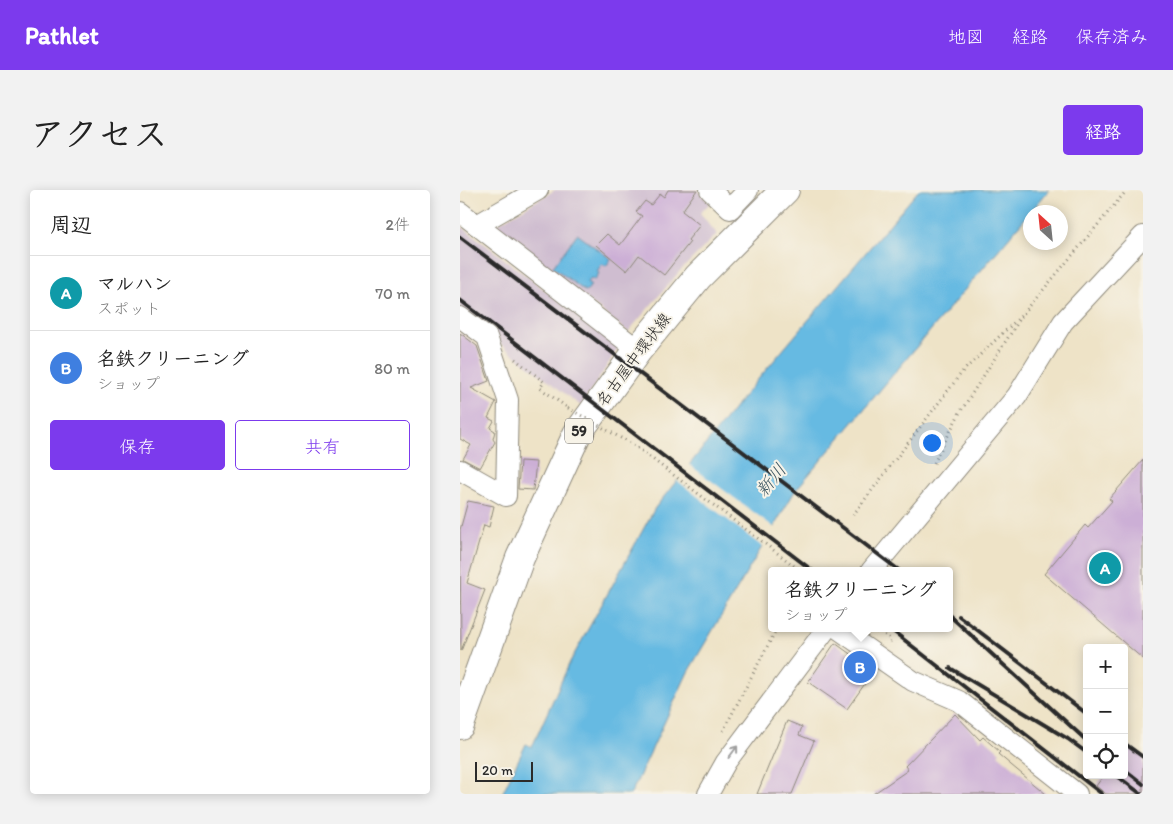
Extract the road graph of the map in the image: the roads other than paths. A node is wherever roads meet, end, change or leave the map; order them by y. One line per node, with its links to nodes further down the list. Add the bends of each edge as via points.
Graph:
1 (538, 190): 6 (street)
2 (710, 190): 3 (street, via 730,210)
3 (748, 190)
4 (785, 190): 9 (main road, 名古屋中環状線 / 59, via 698,277)
5 (460, 212): 6 (street)
6 (477, 225): 9 (street)
7 (1143, 236): 11 (street, via 1063,322 1017,396)
8 (460, 317): 10 (street, via 487,337 508,400 506,496)
9 (638, 350): 14 (main road, 名古屋中環状線 / 59, via 577,434 520,558)
10 (460, 470)
11 (874, 567)
12 (824, 632): 15 (street, one-way to 12, via 726,762)
13 (843, 632): 16 (street, via 913,681 959,701)
14 (460, 725)
15 (708, 794)
16 (1077, 794)

